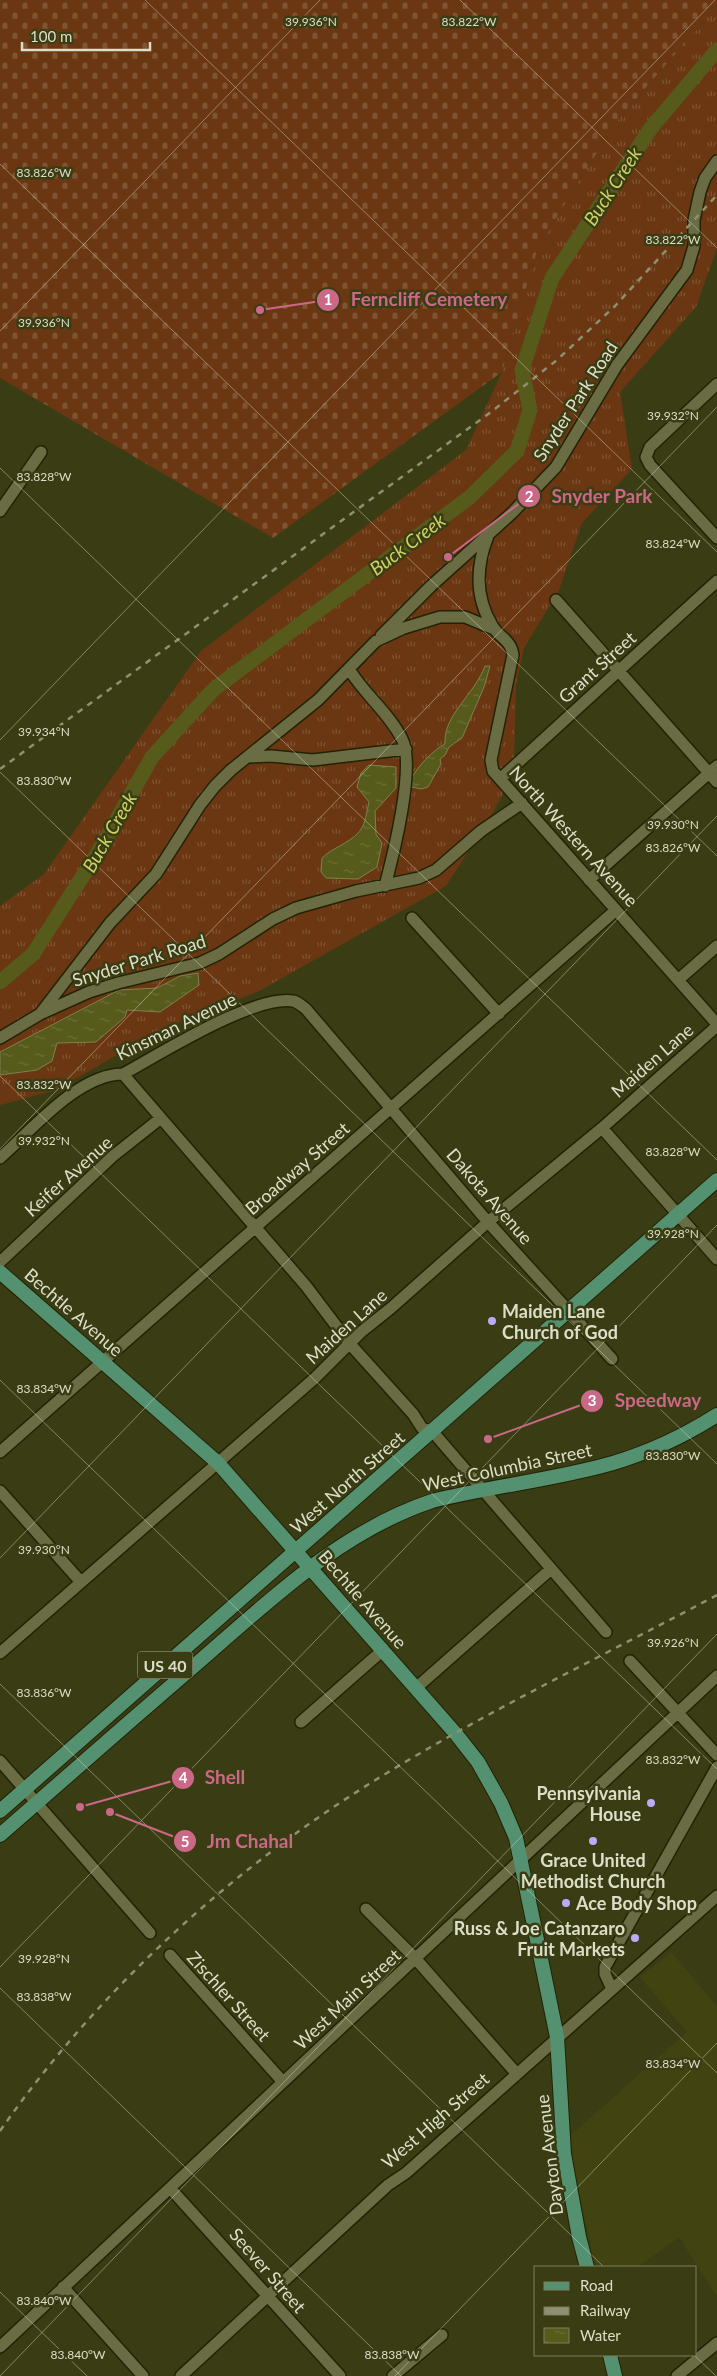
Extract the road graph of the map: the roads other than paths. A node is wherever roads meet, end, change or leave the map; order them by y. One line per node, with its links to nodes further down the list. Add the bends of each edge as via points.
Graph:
1 (717, 161): 5 (street, Snyder Park Road, via 700,192 694,220 692,258 677,286 617,365 556,467)
2 (717, 384): 6 (street, via 658,439 646,457)
3 (41, 452): 4 (street)
4 (0, 511)
5 (489, 534): 9 (street, North Western Avenue, via 480,562 478,586); 10 (street, Snyder Park Road)
6 (717, 538)
7 (717, 581): 12 (street, Grant Street)
8 (556, 600): 12 (street)
9 (494, 629): 10 (street, Snyder Park Road, via 465,617 440,617); 16 (street, North Western Avenue, via 509,642 513,655 492,760 493,772)
10 (376, 641): 11 (street, Snyder Park Road)
11 (349, 669): 13 (street, via 398,732); 14 (street, Snyder Park Road, via 294,720)
12 (619, 671): 15 (street); 16 (street, Grant Street)
13 (406, 749): 14 (street, via 313,760); 20 (street, via 398,832)
14 (247, 757): 25 (street, Snyder Park Road, via 230,770 205,799 156,874 110,923)
15 (713, 769): 17 (street); 19 (street)
16 (500, 779): 18 (street, North Western Avenue)
17 (717, 782)
18 (522, 803): 19 (street, North Western Avenue); 20 (street, Snyder Park Road, via 481,830 436,870 419,878)
19 (589, 880): 21 (street, North Western Avenue)
20 (385, 886): 25 (street, Snyder Park Road, via 296,908 200,963 118,983 63,1002)
21 (616, 910): 24 (street, North Western Avenue); 26 (street, Broadway Street)
22 (412, 918): 26 (street)
23 (717, 946): 24 (street)
24 (678, 980): 27 (street, North Western Avenue)
25 (40, 1014): 28 (street, Snyder Park Road)
26 (499, 1014): 31 (street, Broadway Street)
27 (717, 1025): 33 (street, Maiden Lane)
28 (0, 1038)
29 (343, 1054): 30 (street, Kinsman Avenue, via 306,1008 296,1001 285,1000 226,1017); 31 (street, Dakota Avenue)
30 (123, 1074): 32 (street); 34 (street, Kinsman Avenue, via 108,1075 86,1083)
31 (390, 1109): 37 (street, Dakota Avenue); 38 (street, Broadway Street)
32 (161, 1118): 38 (street); 40 (street, Keifer Avenue, via 114,1156)
33 (602, 1128): 36 (street); 37 (street, Maiden Lane)
34 (0, 1158)
35 (717, 1180): 36 (main road, West North Street / US 40)
36 (678, 1215): 39 (street); 42 (main road, West North Street / US 40)
37 (488, 1222): 42 (street, Dakota Avenue); 43 (street, Maiden Lane)
38 (256, 1228): 43 (street); 45 (street, Broadway Street)
39 (717, 1260)
40 (0, 1262)
41 (0, 1272): 45 (main road, Bechtle Avenue)
42 (569, 1311): 44 (street, Dakota Avenue); 47 (main road, West North Street / US 40)
43 (350, 1344): 47 (street, via 422,1428); 49 (street, Maiden Lane)
44 (612, 1359)
45 (104, 1363): 48 (street, Broadway Street); 49 (main road, Bechtle Avenue)
46 (717, 1415): 50 (main road, West Columbia Street / US 40, via 680,1437 612,1464)
47 (433, 1432): 50 (street); 52 (main road, West North Street / US 40)
48 (0, 1452)
49 (218, 1463): 52 (main road, Bechtle Avenue); 55 (street, Maiden Lane)
50 (483, 1489): 53 (main road, West Columbia Street / US 40, via 406,1510 347,1541); 54 (street)
51 (0, 1492): 55 (street)
52 (296, 1550): 53 (main road, Bechtle Avenue); 67 (main road, West North Street / US 40)
53 (310, 1568): 57 (main road, Bechtle Avenue); 68 (main road, US 40)
54 (551, 1569): 56 (street); 61 (street)
55 (80, 1582): 58 (street, Maiden Lane)
56 (606, 1632)
57 (382, 1650): 61 (main road, Bechtle Avenue); 63 (street)
58 (0, 1653)
59 (630, 1661): 62 (street)
60 (717, 1676): 62 (street, West Main Street)
61 (416, 1688): 71 (main road, Bechtle Avenue, via 476,1760 501,1803)
62 (677, 1714): 64 (street); 71 (street, West Main Street)
63 (301, 1722)
64 (717, 1755)
65 (0, 1761): 67 (street)
66 (717, 1767): 77 (street, via 605,1967)
67 (25, 1789): 68 (street); 69 (main road, West North Street / US 40)
68 (37, 1803): 70 (main road, US 40); 74 (street)
69 (0, 1811)
70 (0, 1835)
71 (521, 1859): 76 (street, West Main Street); 78 (main road, Bechtle Avenue)
72 (717, 1896): 77 (street, West High Street)
73 (366, 1909): 76 (street)
74 (150, 1933)
75 (170, 1956): 80 (street, Zischler Street)
76 (415, 1958): 79 (street); 80 (street, West Main Street)
77 (612, 1989): 78 (street, West High Street)
78 (557, 2037): 79 (street, West High Street); 82 (main road, Dayton Avenue, via 564,2154)
79 (516, 2073): 84 (street, West High Street)
80 (283, 2082): 81 (street, West Main Street)
81 (170, 2188): 83 (street, West Main Street); 84 (street, Seever Street)
82 (586, 2266)
83 (63, 2287): 87 (street, West Main Street); 89 (street)
84 (266, 2296): 90 (street, West High Street); 91 (street, Seever Street)
85 (442, 2335): 92 (street)
86 (717, 2343): 94 (street)
87 (0, 2347)
88 (610, 2356): 93 (main road)
89 (143, 2376)
90 (181, 2376)
91 (340, 2376)
92 (393, 2376)
93 (615, 2376)
94 (677, 2376)

